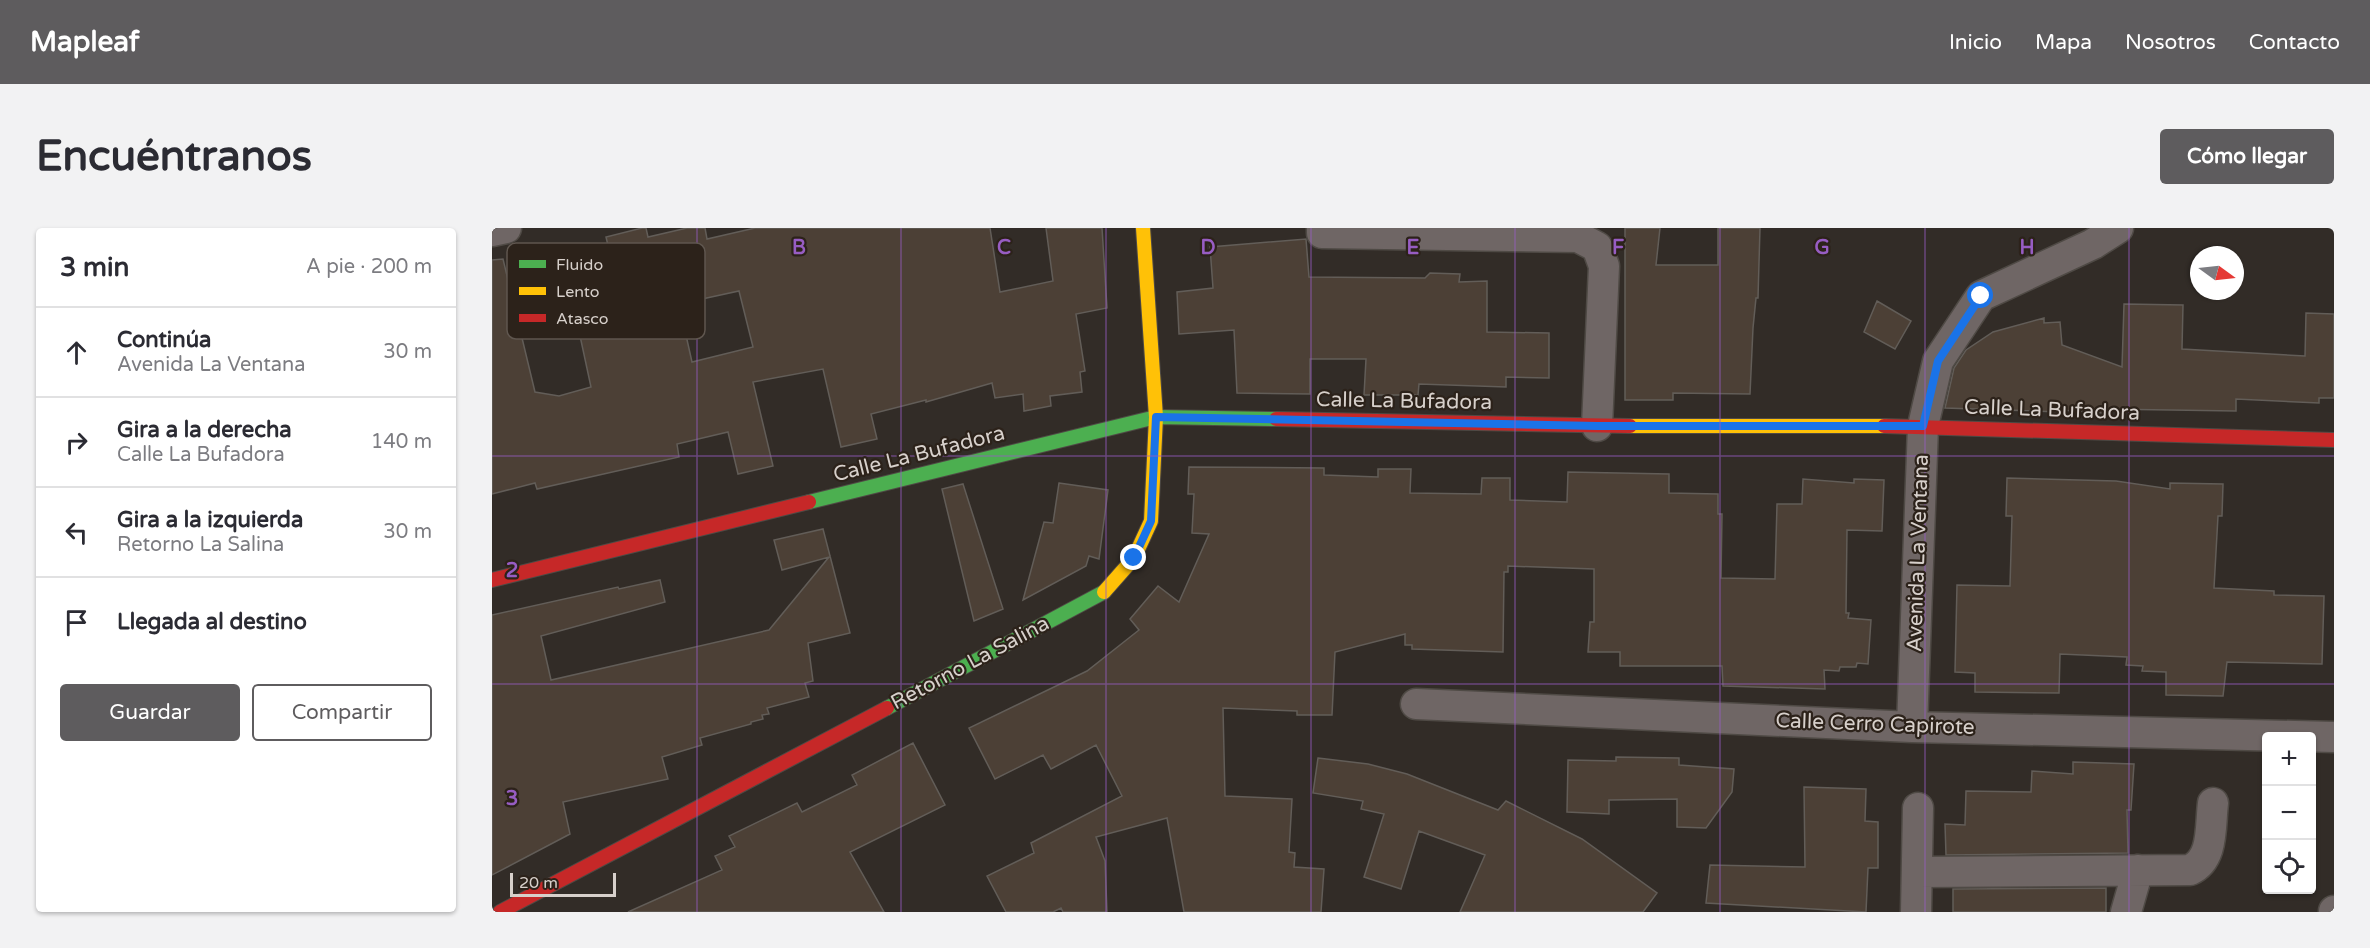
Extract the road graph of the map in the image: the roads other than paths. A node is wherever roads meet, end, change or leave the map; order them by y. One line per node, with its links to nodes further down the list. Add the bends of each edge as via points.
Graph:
1 (506, 228): 5 (street)
2 (1143, 228): 6 (street, Retorno La Salina)
3 (1322, 228): 7 (street, via 1322,233 1578,237 1597,247 1604,266)
4 (2118, 228): 8 (street, Avenida La Ventana, via 2093,244 1981,296 1938,361)
5 (492, 231)
6 (1156, 417): 7 (street, Calle La Bufadora); 10 (street, Calle La Bufadora); 18 (street, Retorno La Salina, via 1151,521 1134,558 1102,594)
7 (1597, 426): 8 (street, Calle La Bufadora)
8 (1923, 426): 9 (street, Calle La Bufadora); 12 (street, Avenida La Ventana)
9 (2334, 441)
10 (492, 580)
11 (1416, 704): 12 (street, Calle Cerro Capirote)
12 (1912, 727): 13 (street, Calle Cerro Capirote)
13 (2334, 737)
14 (2213, 803): 16 (street, via 2207,856 2201,865 2190,870)
15 (1918, 808): 17 (street)
16 (2138, 870): 17 (street); 20 (street)
17 (1917, 872): 19 (street)
18 (500, 912)
19 (1916, 912)
20 (2126, 912)

